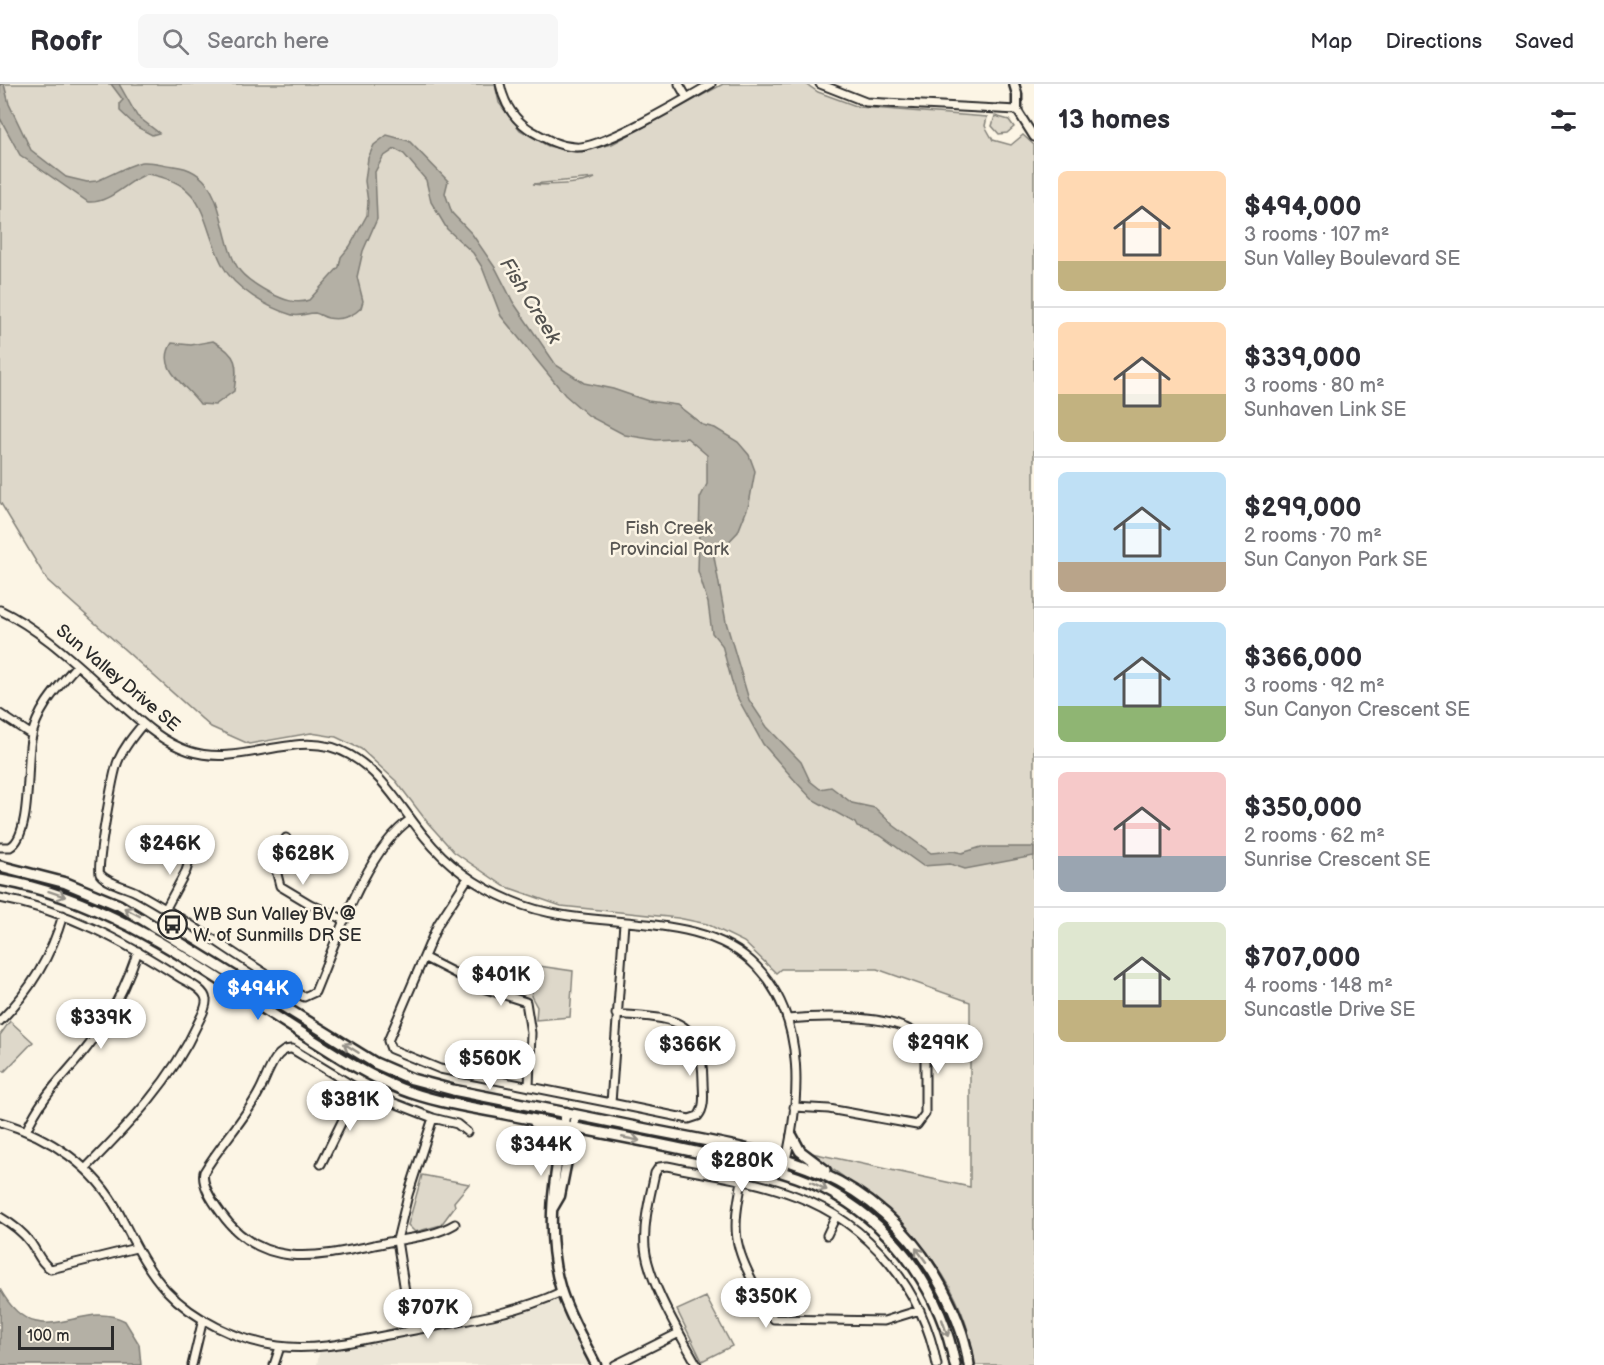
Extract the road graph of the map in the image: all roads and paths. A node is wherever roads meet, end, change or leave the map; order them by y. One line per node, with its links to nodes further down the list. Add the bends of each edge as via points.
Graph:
1 (500, 84): 8 (street, via 503,102 522,125 550,142 577,148 609,138)
2 (679, 84): 8 (street)
3 (711, 84): 8 (street)
4 (820, 84): 9 (street, via 866,102)
5 (1014, 84): 7 (street)
6 (1022, 84): 7 (street)
7 (1017, 94): 9 (street)
8 (687, 98)
9 (1017, 110): 10 (street)
10 (1034, 137)
11 (0, 610): 12 (street, Sun Valley Drive SE, via 29,626)
12 (77, 665): 14 (street, Sun Valley Drive SE); 15 (street, via 47,700)
13 (0, 714): 15 (street)
14 (143, 724): 16 (street, Sun Valley Drive SE, via 179,748 213,756 244,755 300,743 334,748 370,770); 24 (street, via 126,746 113,773 98,869 104,878)
15 (32, 735): 18 (street, via 19,839 10,848)
16 (411, 819): 21 (street, Sun Valley Drive SE, via 432,846); 26 (street, via 379,851)
17 (286, 838): 26 (street, via 277,874 280,886)
18 (0, 847)
19 (193, 849): 24 (street)
20 (0, 866): 37 (main road, one-way to 20, via 440,1087 388,1070 119,905 66,883)
21 (468, 878): 27 (street, Sun Valley Drive SE, via 501,897 539,911); 29 (street, via 438,924)
22 (0, 880): 40 (main road, one-way to 40, via 57,894 118,919 387,1083 430,1098)
23 (0, 898): 25 (street)
24 (165, 910): 26 (street, via 307,997 315,992)
25 (63, 915): 28 (street); 32 (street, via 40,972)
26 (345, 920)
27 (624, 924): 30 (street); 31 (street, Sun Valley Drive SE, via 688,930 725,943 764,975)
28 (138, 951): 43 (street, via 107,1018 45,1096); 49 (street, via 202,992 206,1004 165,1080)
29 (425, 958): 33 (street, via 486,989 526,1002 531,1033); 33 (street, via 388,1039 390,1049 440,1069)
30 (616, 1014): 35 (street); 35 (street, via 667,1019 691,1033 702,1057 703,1105 698,1116 689,1119)
31 (787, 1019): 36 (street, Sun Valley Drive SE, via 794,1054); 36 (street, via 842,1016 875,1020 918,1035 925,1044 925,1114 917,1125 829,1109)
32 (0, 1021)
33 (529, 1087): 35 (street)
34 (358, 1089): 39 (street); 48 (street); 58 (street, via 292,1049 282,1050 240,1123 206,1168 204,1182 231,1227 270,1252 324,1255)
35 (611, 1103)
36 (794, 1107): 45 (street, Sun Valley Drive SE)
37 (566, 1112): 38 (main road); 42 (street)
38 (576, 1115): 42 (street); 47 (main road)
39 (433, 1119): 44 (street, via 457,1124); 58 (street)
40 (527, 1119): 42 (main road); 46 (main road, via 554,1136)
41 (0, 1122): 43 (street)
42 (568, 1127): 46 (street); 50 (main road, one-way to 50); 53 (street, via 560,1196)
43 (26, 1131): 49 (street, via 57,1147)
44 (467, 1132)
45 (792, 1136): 47 (street, Sun Valley Drive SE); 51 (main road, via 800,1150)
46 (559, 1148): 53 (street)
47 (786, 1159): 50 (street, Sun Valley Drive SE); 51 (main road)
48 (321, 1164)
49 (85, 1169): 59 (street, via 116,1208)
50 (783, 1172): 72 (main road, one-way to 72, via 816,1184 851,1204 899,1248 934,1300)
51 (833, 1177): 73 (main road, one-way to 51, via 954,1314 922,1255 874,1205)
52 (742, 1181): 54 (street, via 798,1196); 61 (street, via 735,1221 736,1242 774,1319 885,1321); 64 (street, via 667,1166 659,1167 655,1173 645,1230 646,1256)
53 (553, 1208): 60 (street, via 553,1245)
54 (836, 1215): 57 (street); 61 (street, via 880,1253 907,1286)
55 (0, 1218): 59 (street, via 16,1227 51,1269)
56 (455, 1224): 58 (street, via 429,1235)
57 (827, 1235)
58 (397, 1240): 63 (street)
59 (136, 1248): 62 (street, via 168,1292)
60 (561, 1292): 63 (street, via 505,1311); 68 (street)
61 (920, 1310): 71 (street)
62 (203, 1319): 65 (street, via 242,1337); 66 (street)
63 (411, 1330): 65 (street, via 333,1344)
64 (680, 1333): 69 (street); 70 (street)
65 (280, 1347): 67 (street)
66 (192, 1365)
67 (274, 1365)
68 (596, 1365)
69 (615, 1365)
70 (697, 1365)
71 (937, 1365)
72 (955, 1365)
73 (969, 1365)

